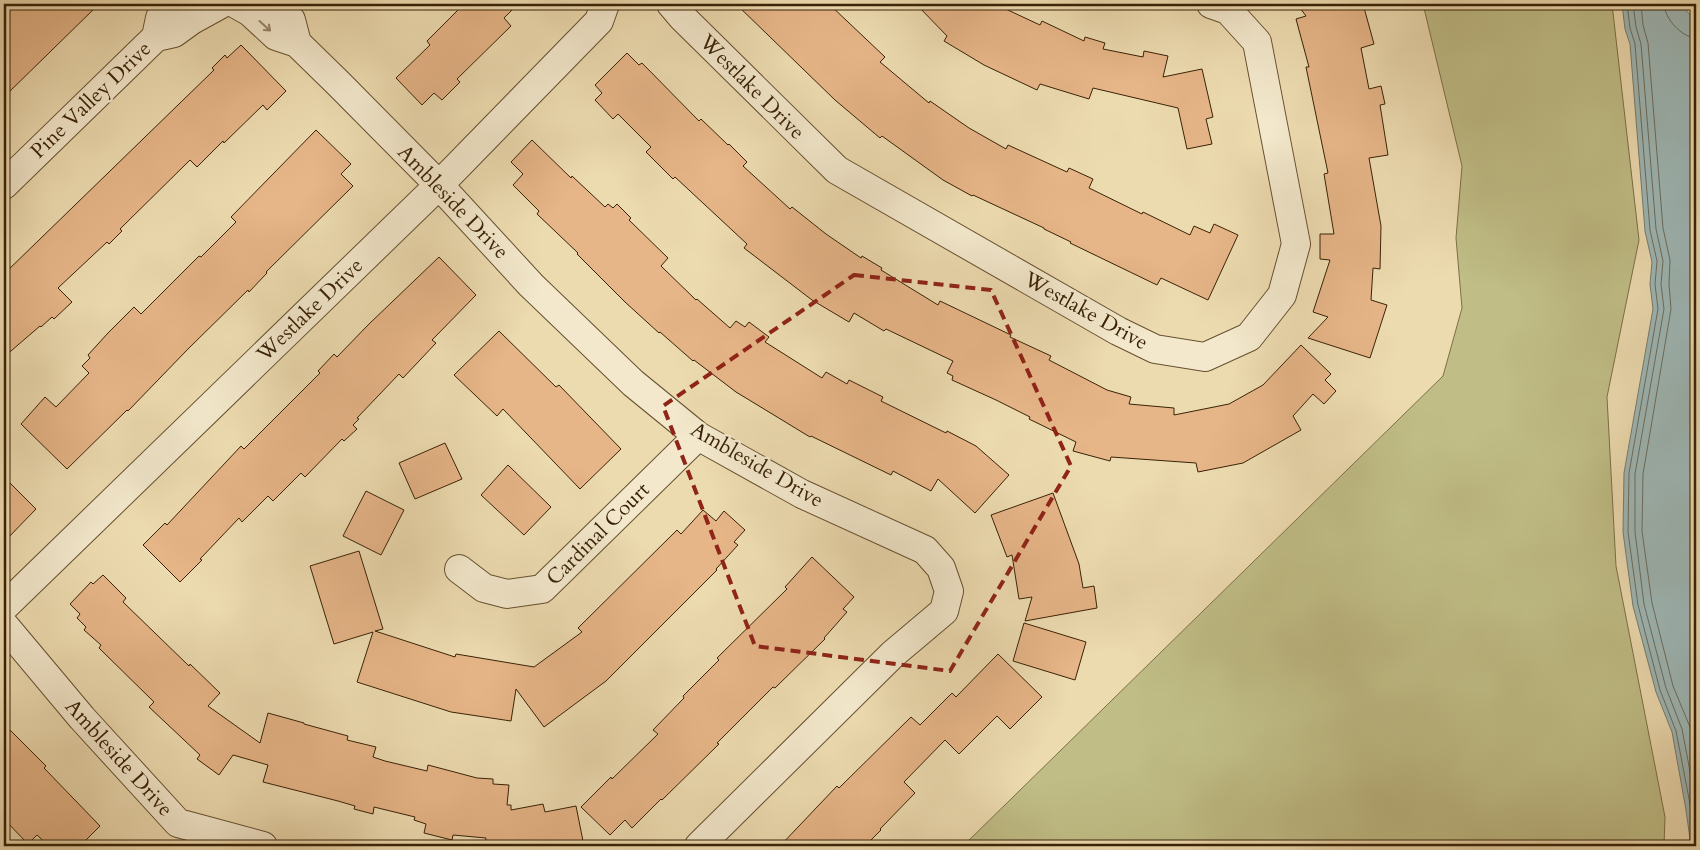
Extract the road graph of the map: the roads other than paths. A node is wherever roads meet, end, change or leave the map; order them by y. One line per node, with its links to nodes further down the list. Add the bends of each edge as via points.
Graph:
1 (170, 4): 8 (street, Pine Valley Drive, via 160,18)
2 (221, 4): 8 (street, Pine Valley Drive, via 174,33)
3 (236, 4): 9 (street, Ambleside Drive, one-way to 9, via 276,36)
4 (277, 4): 9 (street, Ambleside Drive, via 291,20)
5 (604, 4): 11 (street, Westlake Drive, via 599,20)
6 (671, 4): 7 (street, Westlake Drive, via 837,170 1118,332 1156,349 1205,357 1249,336 1282,295 1296,244 1257,42 1228,10)
7 (1211, 4)
8 (156, 36): 10 (street, Pine Valley Drive)
9 (297, 43): 11 (street, Ambleside Drive)
10 (4, 185)
11 (439, 185): 12 (street, Ambleside Drive, via 531,284 633,383); 14 (street, Westlake Drive)
12 (698, 436): 13 (street, Cardinal Court, via 542,589 507,594 484,588); 17 (street, Ambleside Drive, via 802,494 925,550 940,568 949,591 944,611 893,654)
13 (459, 569)
14 (4, 607)
15 (4, 625): 16 (street, Ambleside Drive, via 82,718 178,823)
16 (263, 846)
17 (699, 846)

